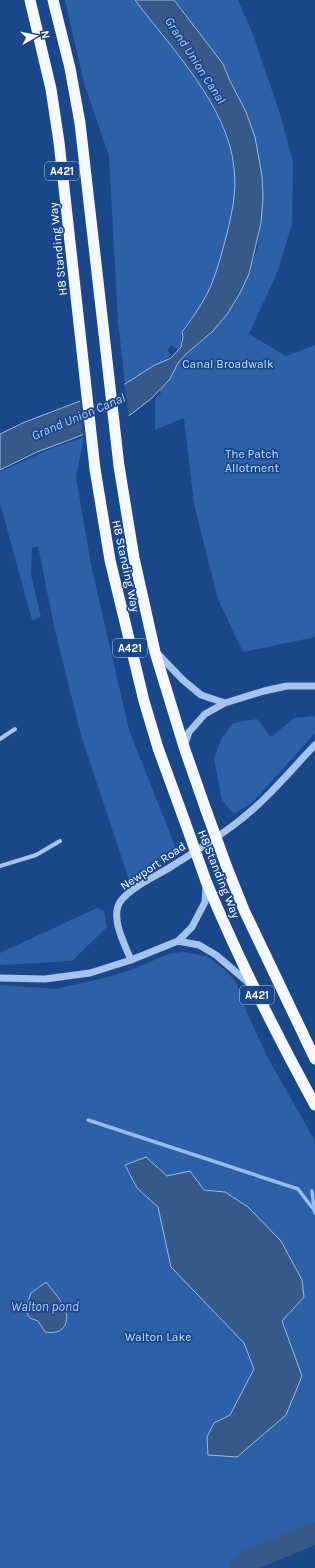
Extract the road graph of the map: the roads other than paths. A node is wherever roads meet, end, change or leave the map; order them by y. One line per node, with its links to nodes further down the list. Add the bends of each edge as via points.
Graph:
1 (30, 0): 12 (highway, H8 Standing Way / A421, bridge, via 51,89 58,134 95,469 110,560 158,748)
2 (54, 0): 3 (highway, H8 Standing Way / A421, via 80,123 118,466 134,558)
3 (155, 652): 5 (street, via 201,695); 9 (highway, H8 Standing Way / A421)
4 (315, 686): 5 (street, via 282,687)
5 (225, 703): 9 (street, via 205,714 189,732)
6 (15, 729): 7 (street)
7 (0, 738)
8 (315, 746): 14 (street, Newport Road, via 236,824 132,891 120,903 116,915 119,931)
9 (184, 748): 17 (highway, H8 Standing Way / A421, bridge, via 244,910)
10 (60, 841): 11 (street, via 36,855)
11 (0, 866)
12 (206, 881): 13 (street, via 205,902 192,927); 16 (highway, H8 Standing Way / A421)
13 (178, 941): 14 (street); 16 (street, via 199,945 216,955)
14 (131, 960): 15 (street, via 90,973 45,979)
15 (0, 978)
16 (252, 986): 18 (highway, H8 Standing Way / A421)
17 (315, 1059)
18 (315, 1105)

